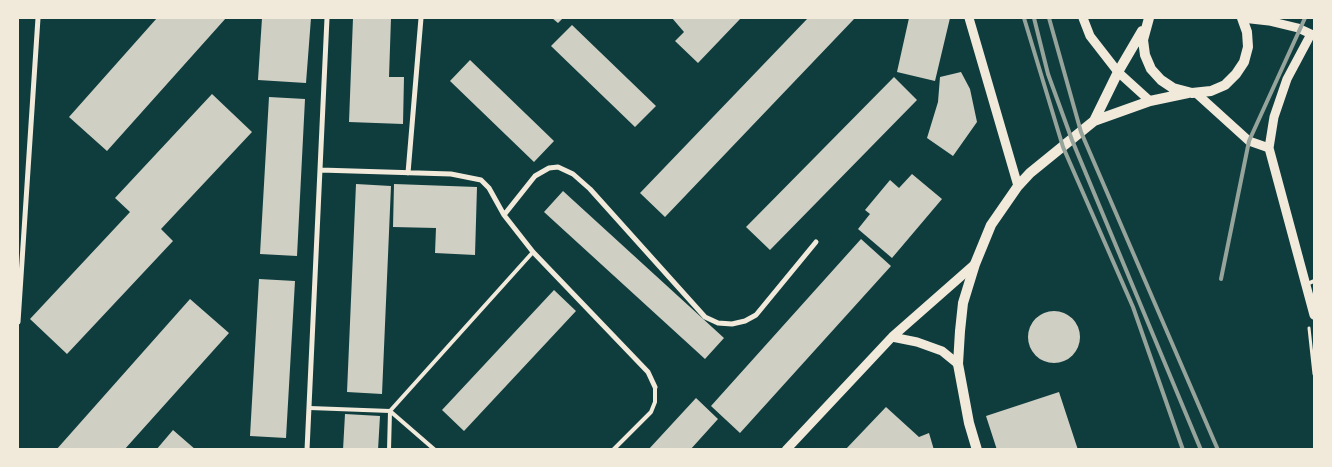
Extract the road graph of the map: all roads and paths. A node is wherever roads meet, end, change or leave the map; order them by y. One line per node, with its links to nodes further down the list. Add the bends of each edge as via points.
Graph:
1 (38, 18): 24 (street)
2 (327, 18): 14 (street)
3 (421, 18): 15 (street)
4 (969, 18): 16 (street)
5 (1083, 18): 9 (street, via 1090,36)
6 (1242, 18): 8 (street); 10 (main road, via 1248,47 1236,74 1225,85 1211,91)
7 (1147, 22): 9 (main road); 10 (main road, via 1143,40 1151,69 1173,88)
8 (1312, 32): 13 (street, via 1287,80 1274,117)
9 (1118, 72): 11 (street); 12 (main road)
10 (1192, 93): 11 (main road); 13 (street, via 1249,141)
11 (1150, 101): 12 (main road)
12 (1094, 122): 16 (main road)
13 (1269, 148): 22 (street)
14 (320, 170): 15 (street); 28 (street)
15 (408, 173): 17 (street, via 451,174 481,180)
16 (1018, 186): 20 (main road, via 991,225)
17 (504, 215): 18 (street, via 534,176 558,167 572,174 616,217 705,317 718,323 732,324 756,315); 19 (street)
18 (816, 242)
19 (532, 252): 27 (street, via 648,372); 29 (lane)
20 (975, 264): 25 (street); 26 (main road, via 963,303)
21 (1314, 281): 22 (lane)
22 (1304, 284): 23 (street)
23 (1314, 315)
24 (18, 322)
25 (892, 337): 26 (street, via 942,351); 34 (street)
26 (958, 364): 35 (main road)
27 (655, 387): 33 (lane, via 651,412)
28 (310, 408): 29 (lane); 30 (street)
29 (390, 411): 31 (lane); 32 (lane)
30 (307, 450)
31 (389, 450)
32 (435, 450)
33 (613, 450)
34 (786, 450)
35 (977, 450)

